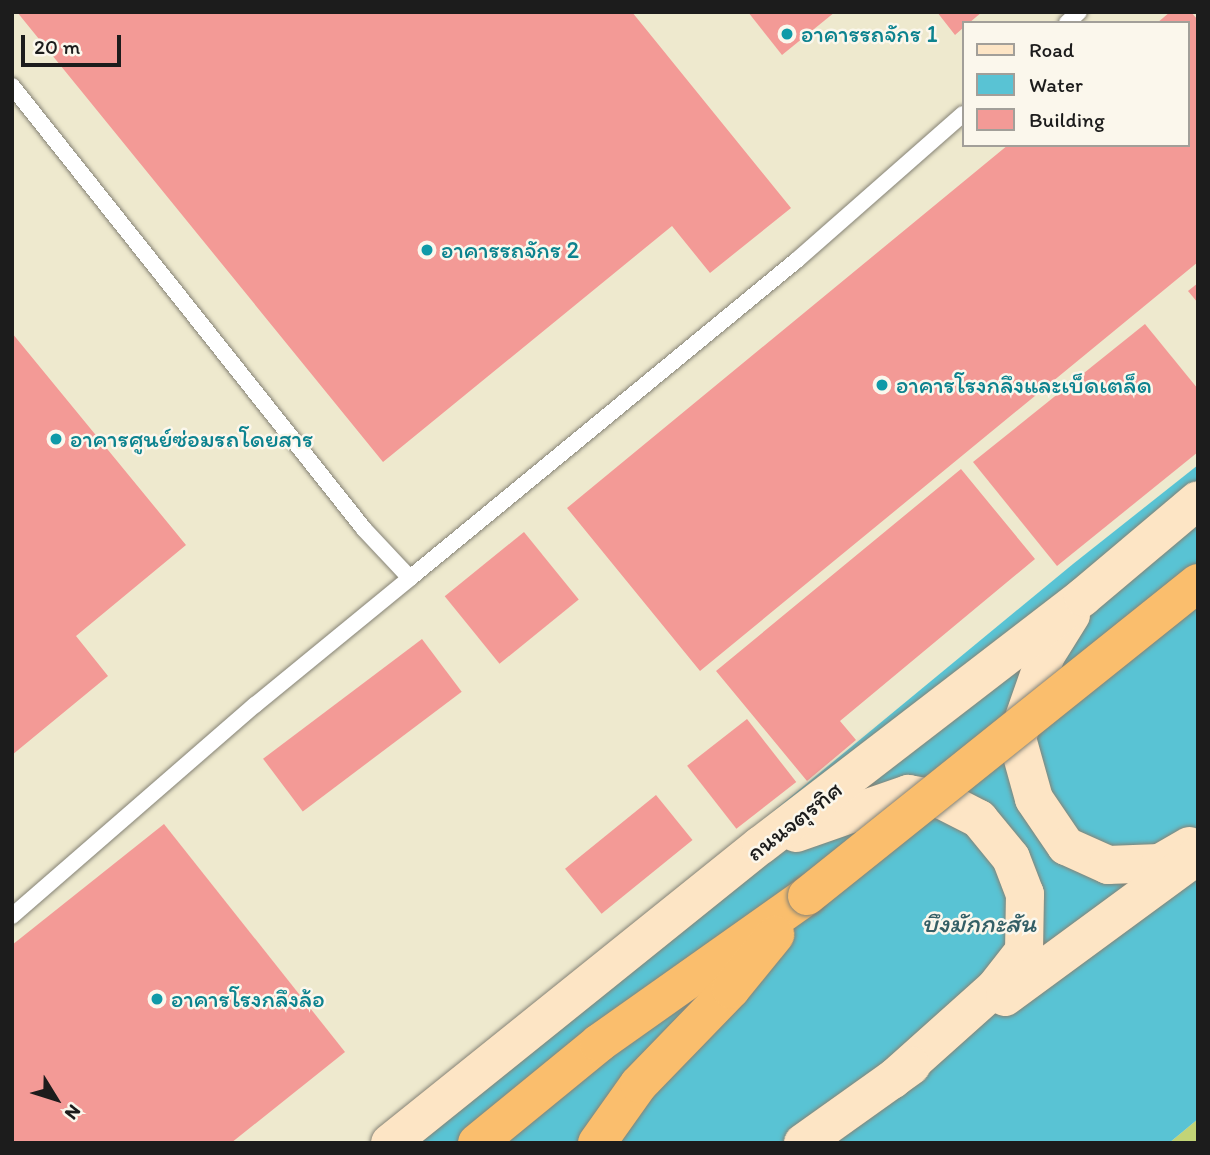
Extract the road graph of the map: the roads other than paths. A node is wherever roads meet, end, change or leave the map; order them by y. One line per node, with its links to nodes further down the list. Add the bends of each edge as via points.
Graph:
1 (12, 86): 4 (lane, via 365,529)
2 (962, 115): 4 (lane, via 797,260)
3 (1198, 500): 6 (main road, ถนนจตุรทิศ)
4 (410, 578): 11 (lane, via 255,705)
5 (1198, 583): 10 (highway, bridge)
6 (1083, 597): 7 (main road, bridge, via 1046,655 1017,738 1034,799 1066,846 1108,865 1160,863); 8 (main road, ถนนจตุรทิศ)
7 (1198, 842)
8 (761, 845): 12 (main road, via 908,794 942,800 979,819 1011,858 1025,894 1024,951 995,988); 13 (main road, ถนนจตุรทิศ)
9 (1198, 855): 12 (main road)
10 (807, 896): 14 (highway, via 599,1042); 15 (highway, via 731,989 639,1084)
11 (12, 916)
12 (892, 1080): 16 (main road)
13 (390, 1143)
14 (477, 1143)
15 (597, 1143)
16 (803, 1143)

